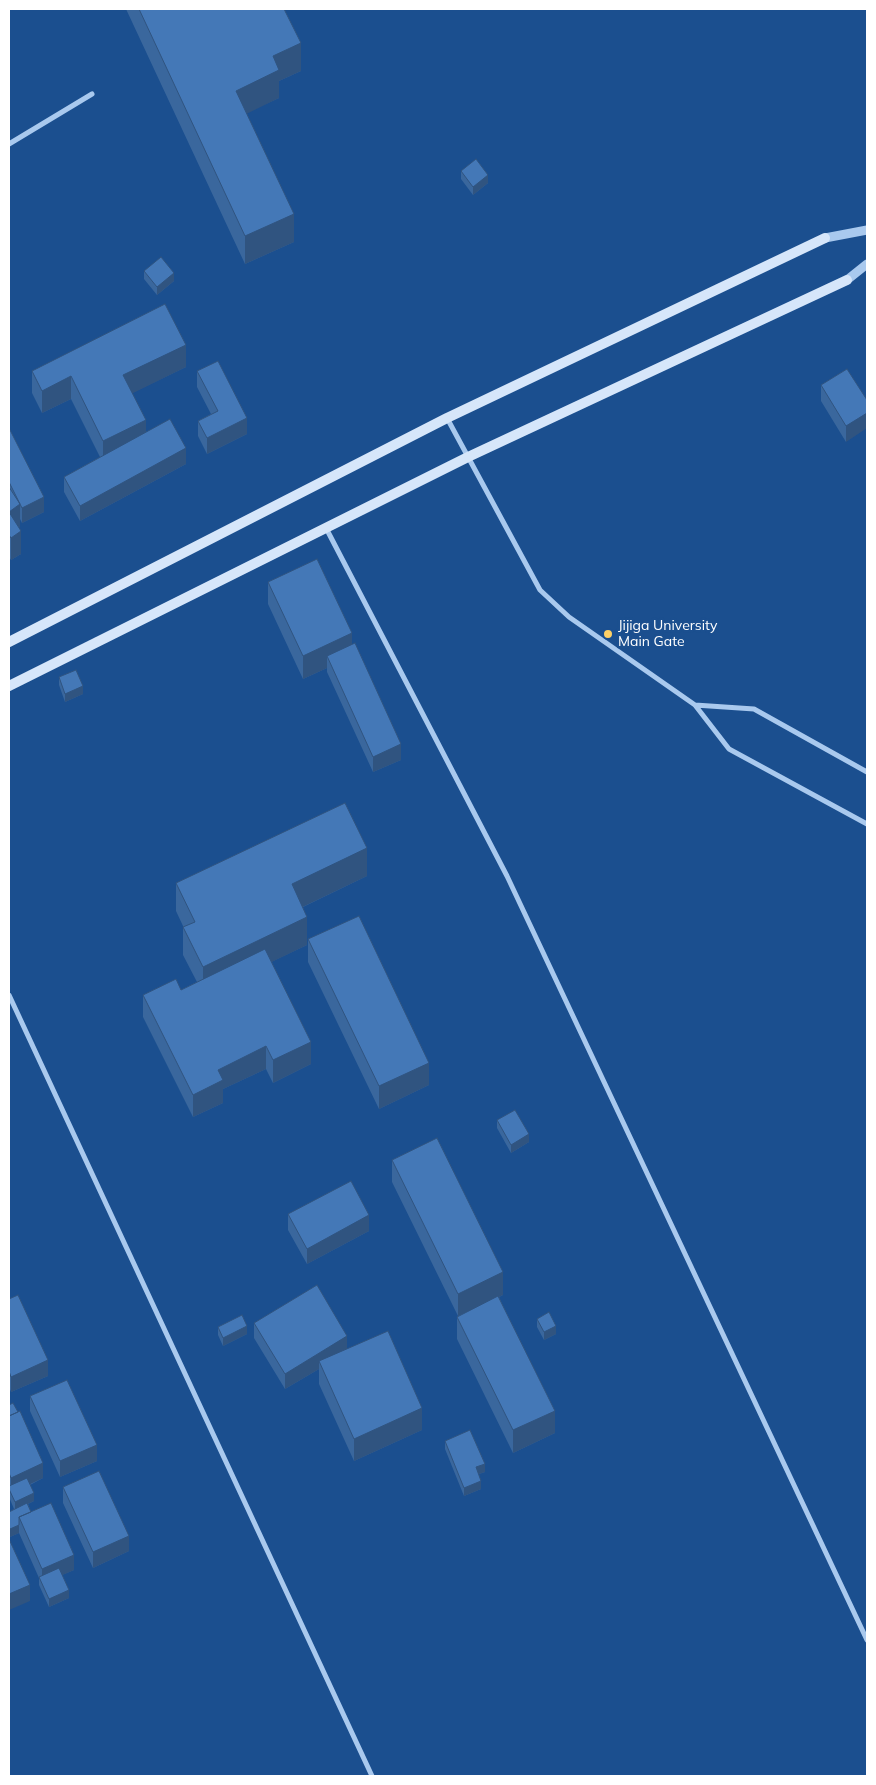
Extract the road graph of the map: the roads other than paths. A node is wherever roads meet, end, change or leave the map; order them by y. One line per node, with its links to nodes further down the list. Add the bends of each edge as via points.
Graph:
1 (92, 94): 2 (street)
2 (9, 144)
3 (867, 230): 4 (street)
4 (825, 238): 7 (main road)
5 (867, 264): 6 (street)
6 (847, 280): 8 (main road)
7 (447, 418): 8 (street); 10 (main road)
8 (468, 457): 9 (main road); 12 (street, via 540,590 569,617)
9 (326, 527): 11 (main road); 16 (street, via 507,876)
10 (9, 642)
11 (9, 686)
12 (695, 705): 13 (street, via 754,709); 14 (street, via 729,749)
13 (867, 772)
14 (867, 824)
15 (9, 995): 17 (street)
16 (867, 1640)
17 (370, 1776)

